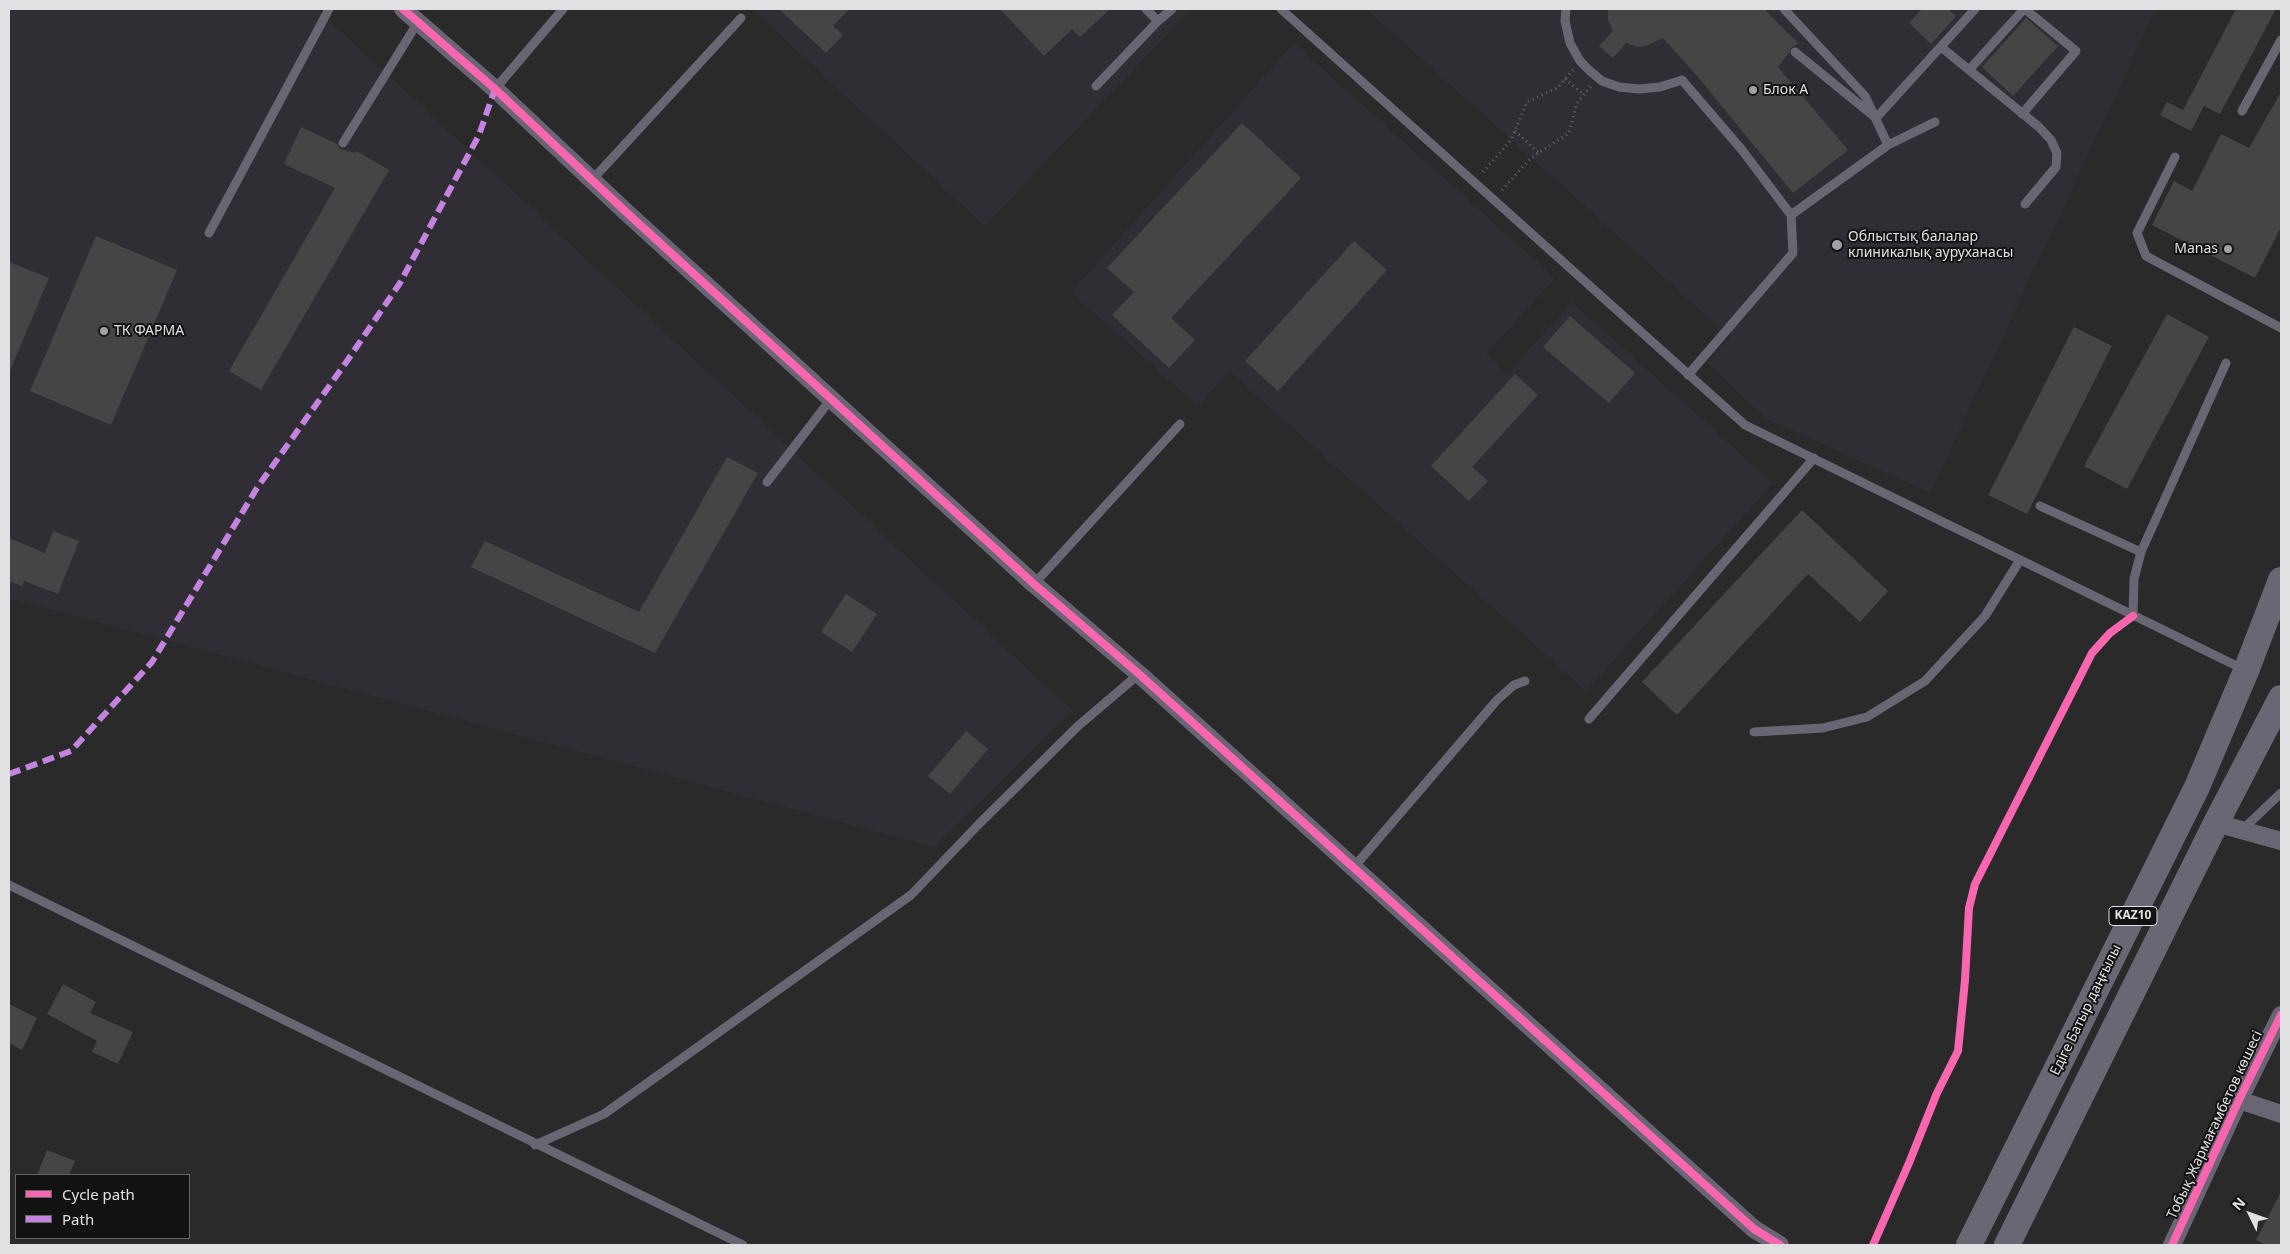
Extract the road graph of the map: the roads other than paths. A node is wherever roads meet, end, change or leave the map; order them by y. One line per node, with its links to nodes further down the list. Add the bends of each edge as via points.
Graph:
1 (329, 9): 30 (lane)
2 (403, 9): 13 (street)
3 (563, 9): 19 (lane)
4 (1146, 9): 12 (lane)
5 (1172, 9): 12 (lane)
6 (1281, 9): 33 (lane)
7 (1566, 9): 29 (lane, via 1564,21 1570,43 1581,62 1598,78 1619,88 1639,89 1682,80)
8 (1784, 9): 22 (lane, via 1865,96)
9 (1976, 9): 15 (lane)
10 (2025, 9): 17 (lane); 21 (lane, via 2076,51)
11 (741, 18): 27 (lane)
12 (1158, 21): 18 (lane)
13 (418, 22): 19 (street); 24 (lane)
14 (2281, 40): 20 (lane)
15 (1941, 47): 17 (lane); 22 (lane)
16 (1795, 52): 22 (lane)
17 (1969, 70): 21 (lane)
18 (1096, 86)
19 (495, 90): 27 (street)
20 (2242, 111)
21 (2022, 114): 28 (lane, via 2051,140 2056,153 2056,167)
22 (1876, 118): 25 (lane)
23 (1935, 122): 25 (lane)
24 (343, 143)
25 (1888, 145): 29 (lane)
26 (2175, 157): 31 (lane, via 2137,233 2146,256)
27 (592, 180): 34 (street)
28 (2026, 204)
29 (1792, 215): 33 (lane, via 1793,253)
30 (210, 233)
31 (2281, 328)
32 (2226, 363): 39 (lane)
33 (1688, 374): 36 (lane, via 1745,425)
34 (831, 399): 37 (lane); 42 (street)
35 (1180, 424): 42 (lane)
36 (1814, 458): 40 (lane); 48 (lane)
37 (767, 482)
38 (2040, 506): 39 (lane)
39 (2141, 552): 43 (lane, via 2134,579)
40 (2020, 560): 43 (lane); 49 (lane, via 1985,616 1925,681 1867,717 1823,728)
41 (2281, 580): 44 (main road, Едіге Батыр даңғылы / KAZ10)
42 (1034, 584): 45 (street)
43 (2133, 616): 44 (lane)
44 (2246, 671): 62 (main road, Едіге Батыр даңғылы / KAZ10, via 2196,787)
45 (1139, 674): 54 (street); 59 (lane, via 1078,726 911,895 604,1114)
46 (1525, 681): 54 (lane, via 1514,685 1497,700)
47 (2281, 698): 51 (main road, KAZ10)
48 (1589, 719)
49 (1754, 732)
50 (2281, 793): 52 (lane)
51 (2216, 823): 52 (street); 63 (main road, KAZ10)
52 (2242, 830): 53 (street)
53 (2281, 841)
54 (1354, 868): 61 (street, via 1754,1229)
55 (9, 885): 59 (lane)
56 (2281, 1016): 57 (street, Тобық Жармағамбетов көшесі)
57 (2239, 1100): 58 (street); 64 (street, Тобық Жармағамбетов көшесі)
58 (2281, 1114)
59 (535, 1145): 60 (lane)
60 (743, 1245)
61 (1780, 1245)
62 (1969, 1245)
63 (2007, 1245)
64 (2172, 1245)

